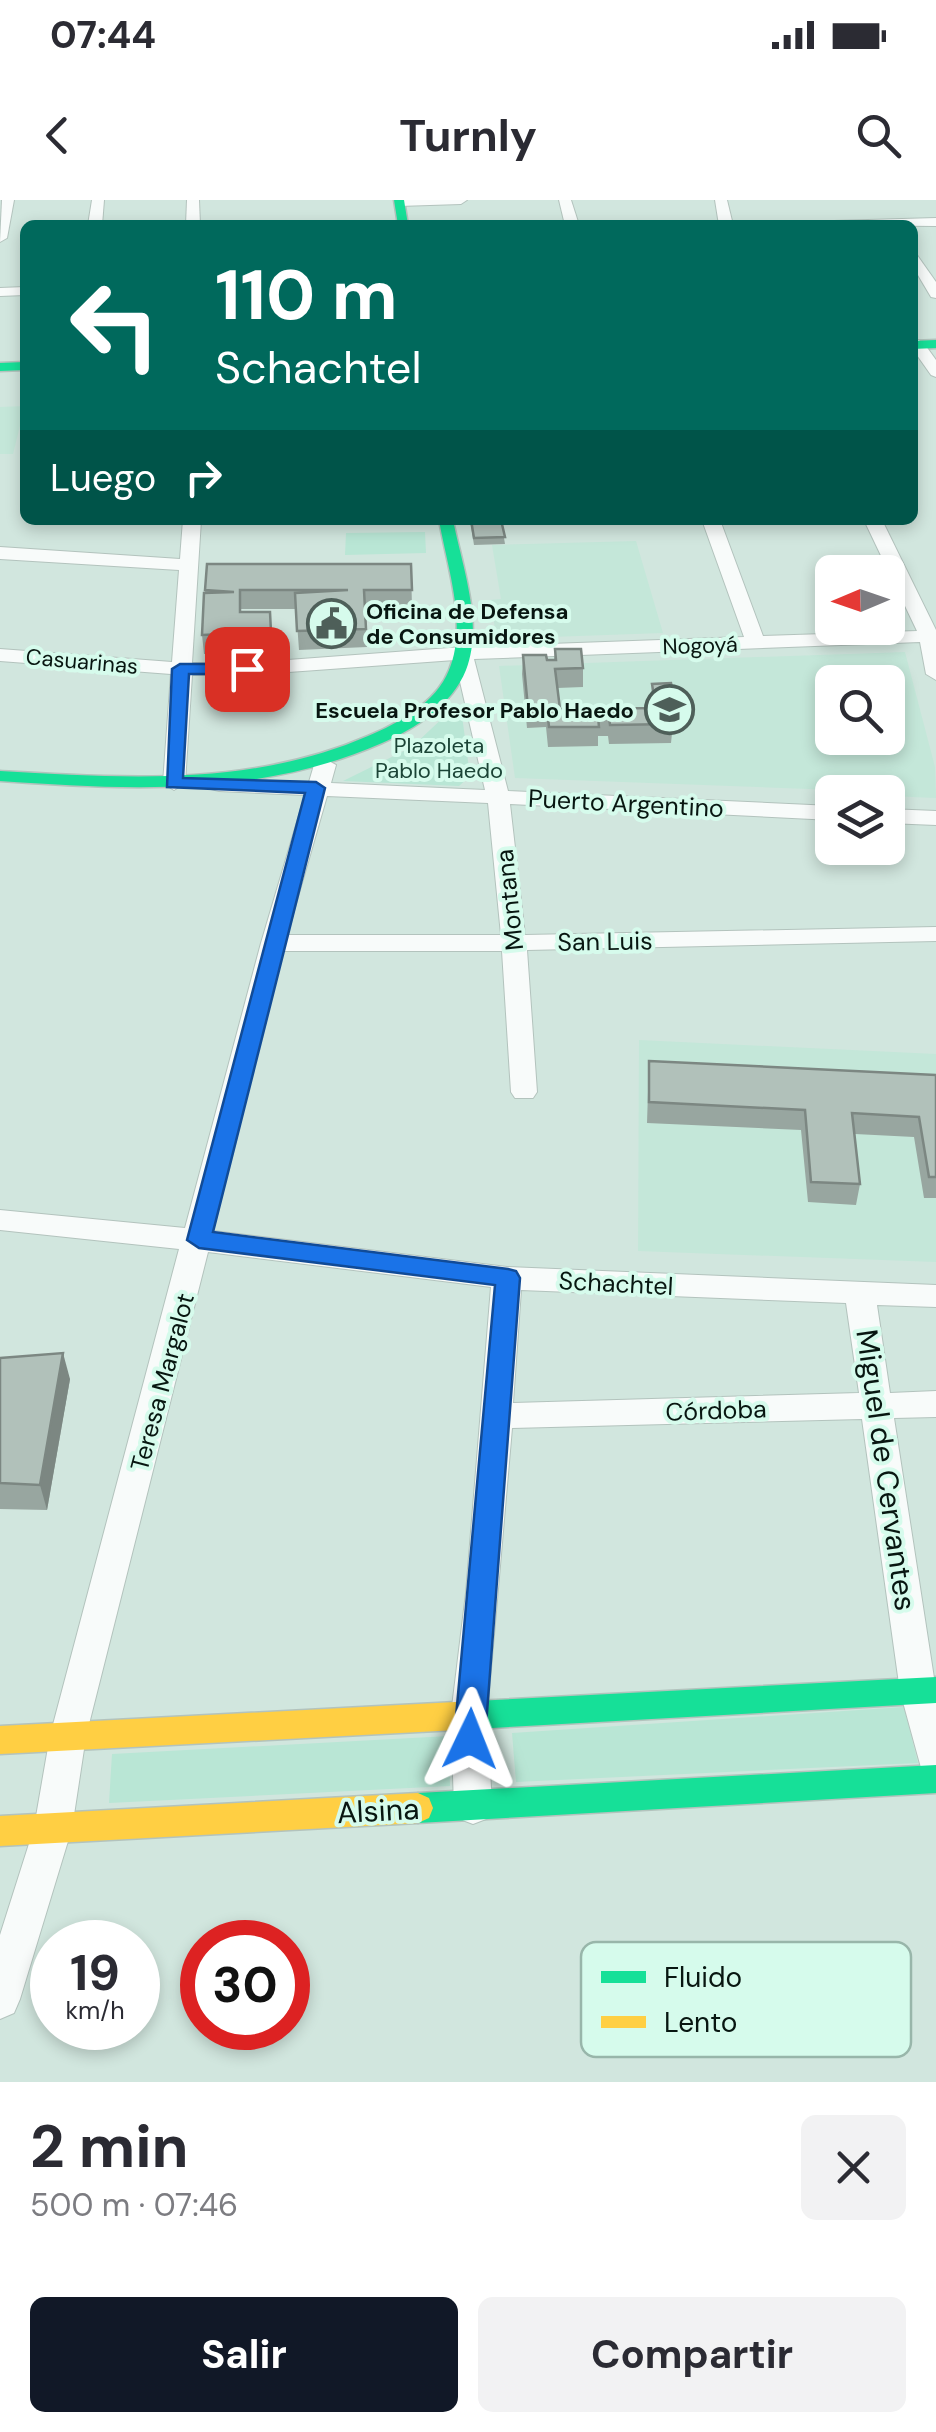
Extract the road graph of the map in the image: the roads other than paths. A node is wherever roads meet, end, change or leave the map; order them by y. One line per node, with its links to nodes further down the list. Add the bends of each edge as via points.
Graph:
1 (8, 200): 4 (street)
2 (460, 200): 3 (street)
3 (400, 209)
4 (0, 234)
5 (922, 344): 6 (street)
6 (936, 372)
7 (192, 525): 12 (street)
8 (447, 525): 15 (main road)
9 (713, 525): 14 (street)
10 (876, 525): 13 (street)
11 (0, 553): 12 (street)
12 (189, 565): 17 (street)
13 (933, 636): 14 (street, Nogoyá); 18 (street)
14 (756, 642): 15 (street, Nogoyá)
15 (463, 653): 17 (street, Casuarinas); 20 (main road, via 435,704); 22 (street, Montana)
16 (0, 655): 17 (street, Casuarinas)
17 (180, 669): 21 (street)
18 (936, 674)
19 (0, 776): 21 (main road)
20 (320, 776): 21 (main road); 22 (street, Puerto Argentino); 27 (street, Teresa Margalot)
21 (174, 783)
22 (498, 796): 23 (street, Puerto Argentino); 28 (street, Montana)
23 (815, 812)
24 (905, 817): 25 (street)
25 (936, 818)
26 (936, 934): 28 (street, San Luis)
27 (273, 944): 28 (street, San Luis); 31 (street, Teresa Margalot)
28 (514, 944): 29 (street, Montana)
29 (524, 1092)
30 (0, 1220): 31 (street, Schachtel)
31 (199, 1240): 32 (street, Schachtel); 40 (street, Teresa Margalot)
32 (508, 1278): 33 (street, Schachtel); 37 (street)
33 (860, 1294): 34 (street, Schachtel); 36 (street, Miguel de Cervantes)
34 (936, 1296)
35 (936, 1404): 36 (street, Córdoba)
36 (877, 1406): 37 (street, Córdoba); 38 (street, Miguel de Cervantes)
37 (496, 1416): 39 (street)
38 (927, 1690): 39 (main road); 42 (street, Miguel de Cervantes)
39 (468, 1715): 40 (main road); 44 (street)
40 (68, 1736): 41 (main road); 45 (street, Teresa Margalot)
41 (0, 1740)
42 (936, 1763)
43 (936, 1779): 44 (main road, Alsina)
44 (473, 1806): 45 (main road, Alsina)
45 (53, 1828): 46 (main road, Alsina); 47 (street, Teresa Margalot)
46 (0, 1831)
47 (0, 1999)

